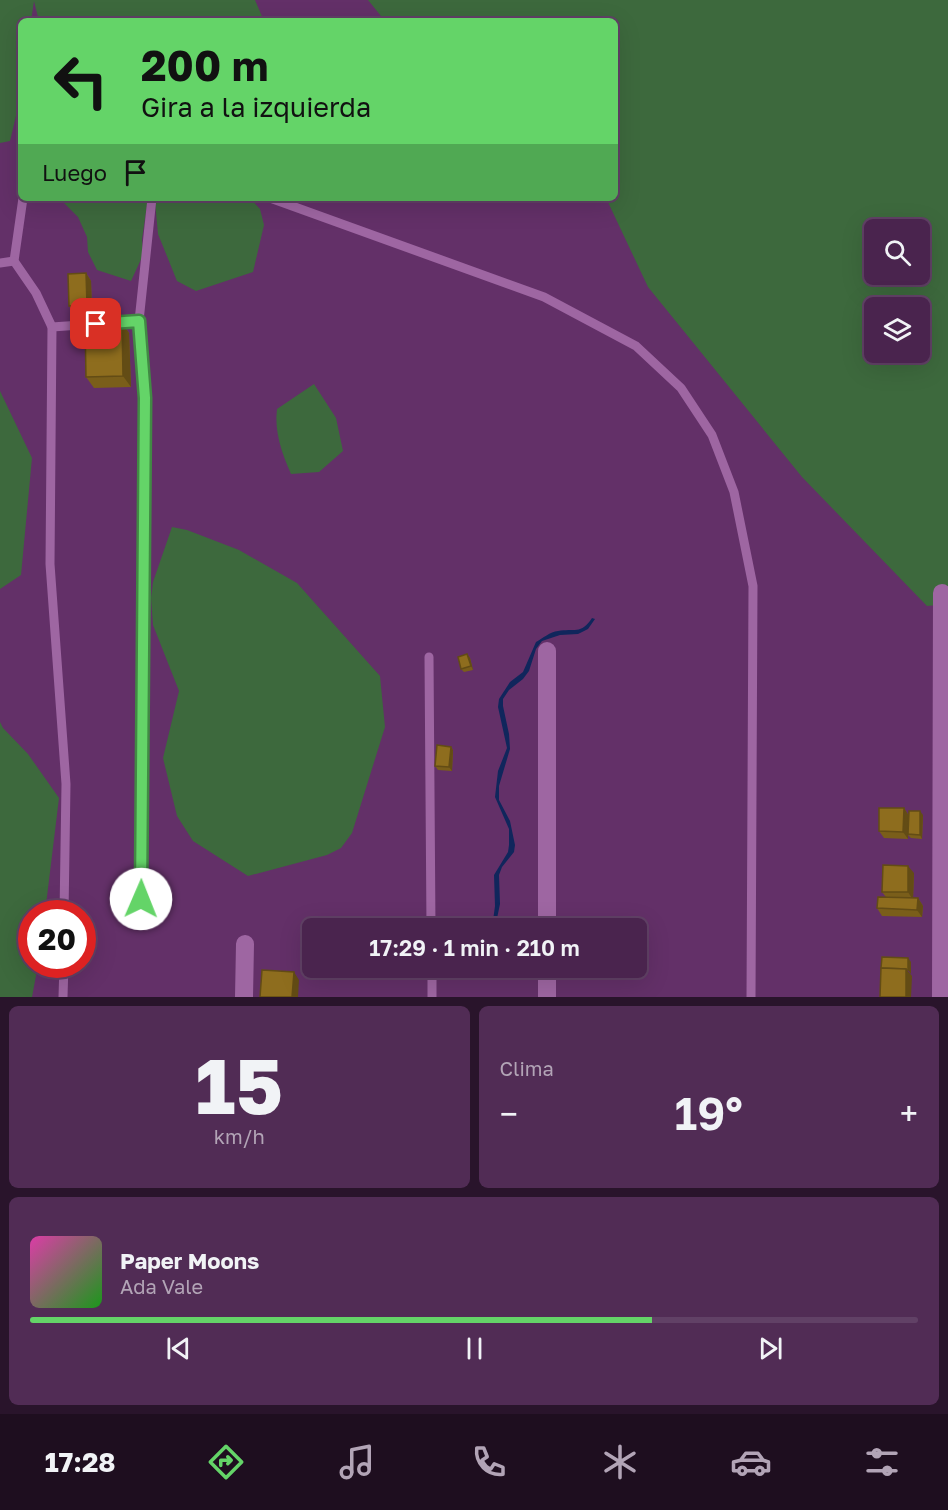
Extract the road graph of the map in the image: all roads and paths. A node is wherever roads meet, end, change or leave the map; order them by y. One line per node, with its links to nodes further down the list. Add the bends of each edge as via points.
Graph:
1 (23, 201): 4 (lane)
2 (152, 201): 6 (lane)
3 (278, 201): 24 (lane, via 544,297 636,346 681,388 712,435 734,492 753,586)
4 (14, 261): 5 (lane); 7 (lane, via 36,293)
5 (0, 263)
6 (139, 321): 7 (lane); 15 (lane, via 145,398)
7 (52, 327): 12 (lane, via 50,564 66,784)
8 (942, 593): 11 (street)
9 (547, 651): 14 (street)
10 (429, 657): 13 (lane)
11 (945, 722): 25 (street)
12 (64, 900)
13 (431, 918)
14 (547, 918)
15 (141, 923)
16 (245, 944): 21 (street)
17 (64, 978): 20 (lane)
18 (432, 978): 22 (lane)
19 (547, 978): 23 (street)
20 (63, 997)
21 (244, 997)
22 (432, 997)
23 (547, 997)
24 (751, 997)
25 (941, 997)

